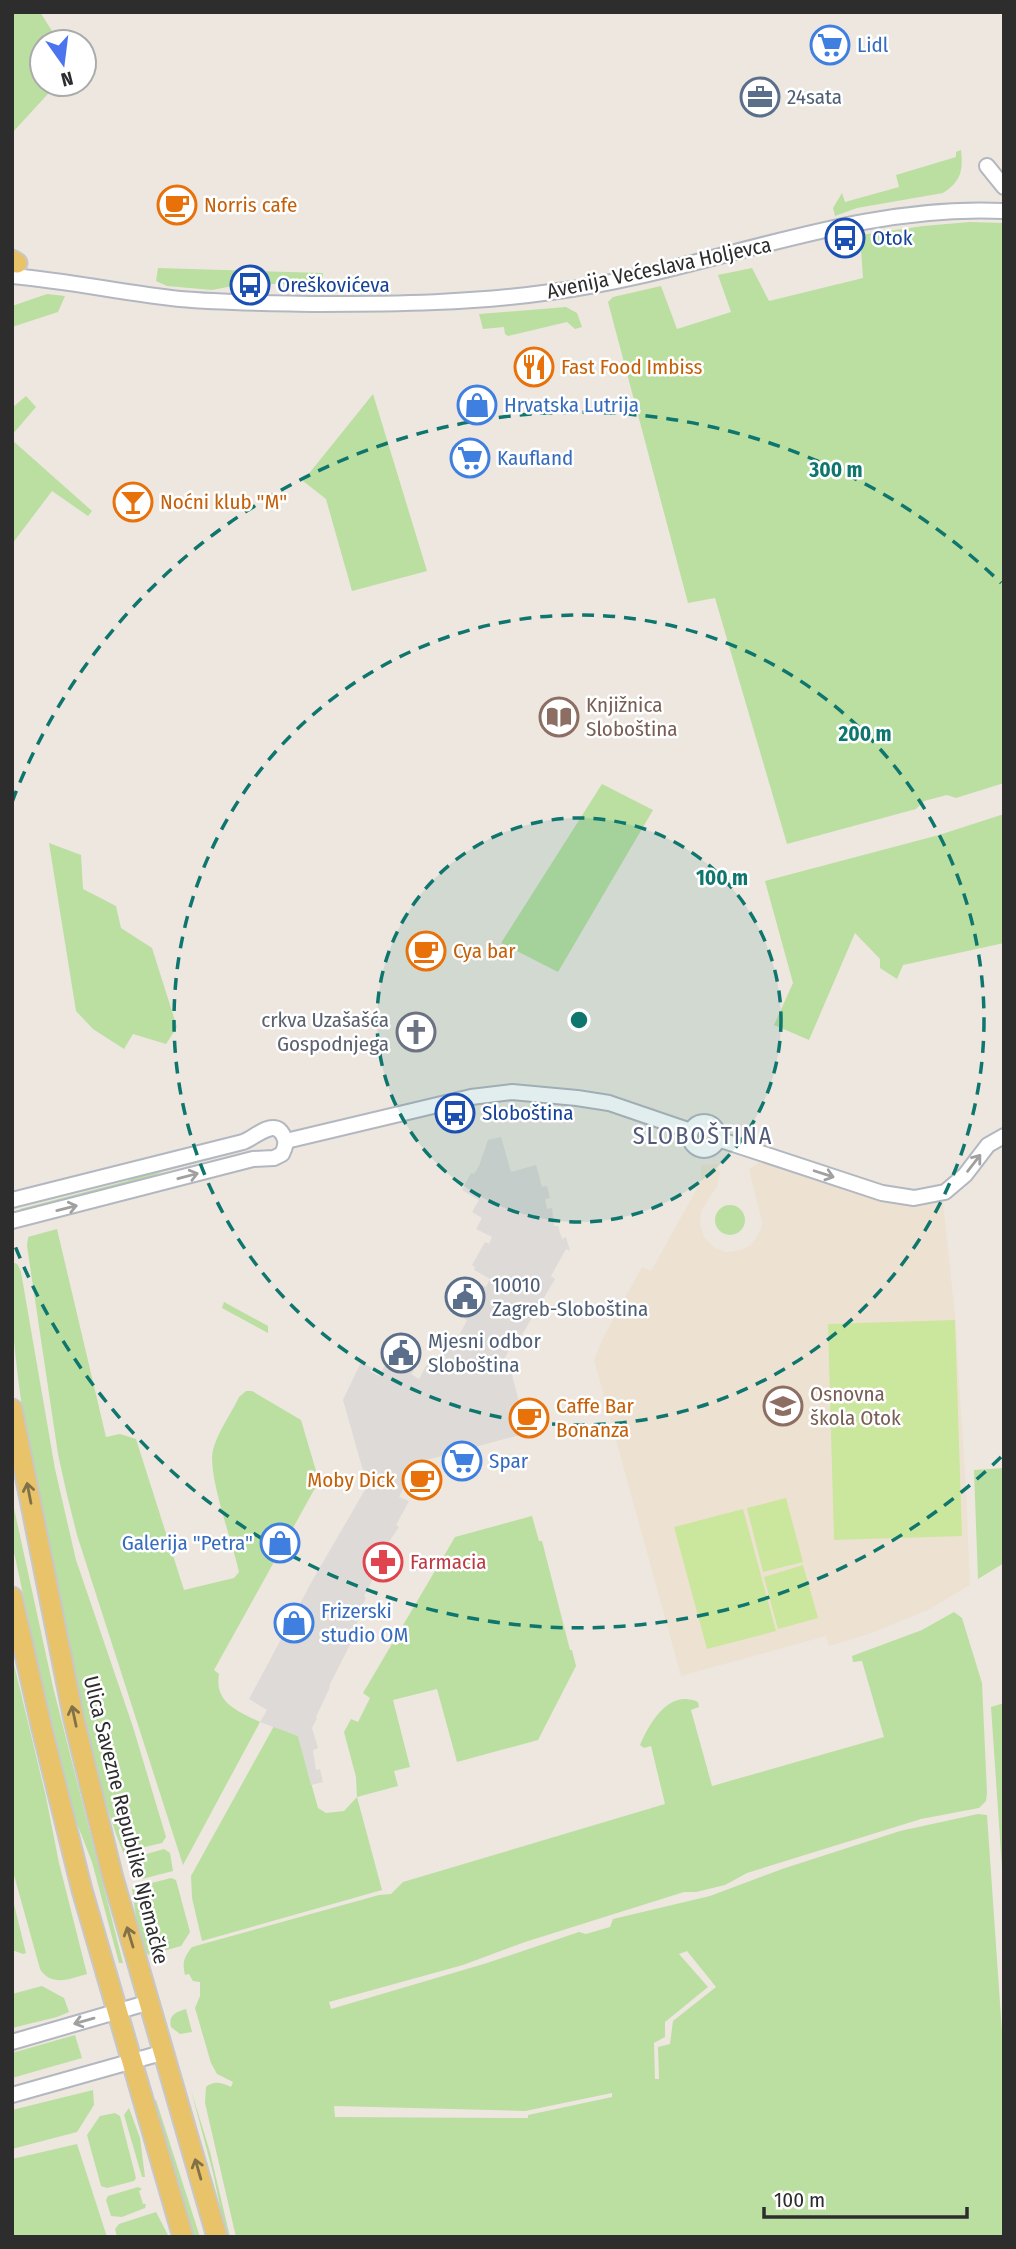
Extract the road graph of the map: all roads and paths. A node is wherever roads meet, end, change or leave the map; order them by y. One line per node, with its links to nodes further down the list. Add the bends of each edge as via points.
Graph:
1 (987, 166): 2 (street)
2 (1004, 187)
3 (1004, 211): 4 (street, Avenija Većeslava Holjevca, via 967,210 829,229 594,286 503,299 397,305 258,304 145,295 61,281)
4 (13, 265)
5 (691, 1131): 8 (street, via 702,1122 711,1124); 8 (street, via 692,1144 700,1150 709,1150); 9 (street, via 609,1103 512,1092 471,1097)
6 (258, 1134): 9 (street, via 266,1128 277,1129); 10 (street, via 256,1149); 11 (street, via 243,1142)
7 (1004, 1136): 8 (street, one-way to 7, via 902,1198 944,1192 965,1175 988,1145)
8 (718, 1139)
9 (286, 1141): 10 (street, via 282,1154)
10 (267, 1158): 12 (street, one-way to 10)
11 (12, 1200)
12 (12, 1221)
13 (12, 1409): 15 (main road, Ulica Savezne Republike Njemačke, one-way to 13, via 74,1720)
14 (12, 1597): 16 (main road)
15 (150, 2002): 16 (street); 18 (main road, Ulica Savezne Republike Njemačke)
16 (116, 2011): 17 (street, one-way to 17); 19 (main road)
17 (12, 2042)
18 (165, 2052): 19 (street); 22 (main road, Ulica Savezne Republike Njemačke, one-way to 18)
19 (132, 2062): 20 (street); 21 (main road)
20 (12, 2095)
21 (183, 2237)
22 (217, 2237)

